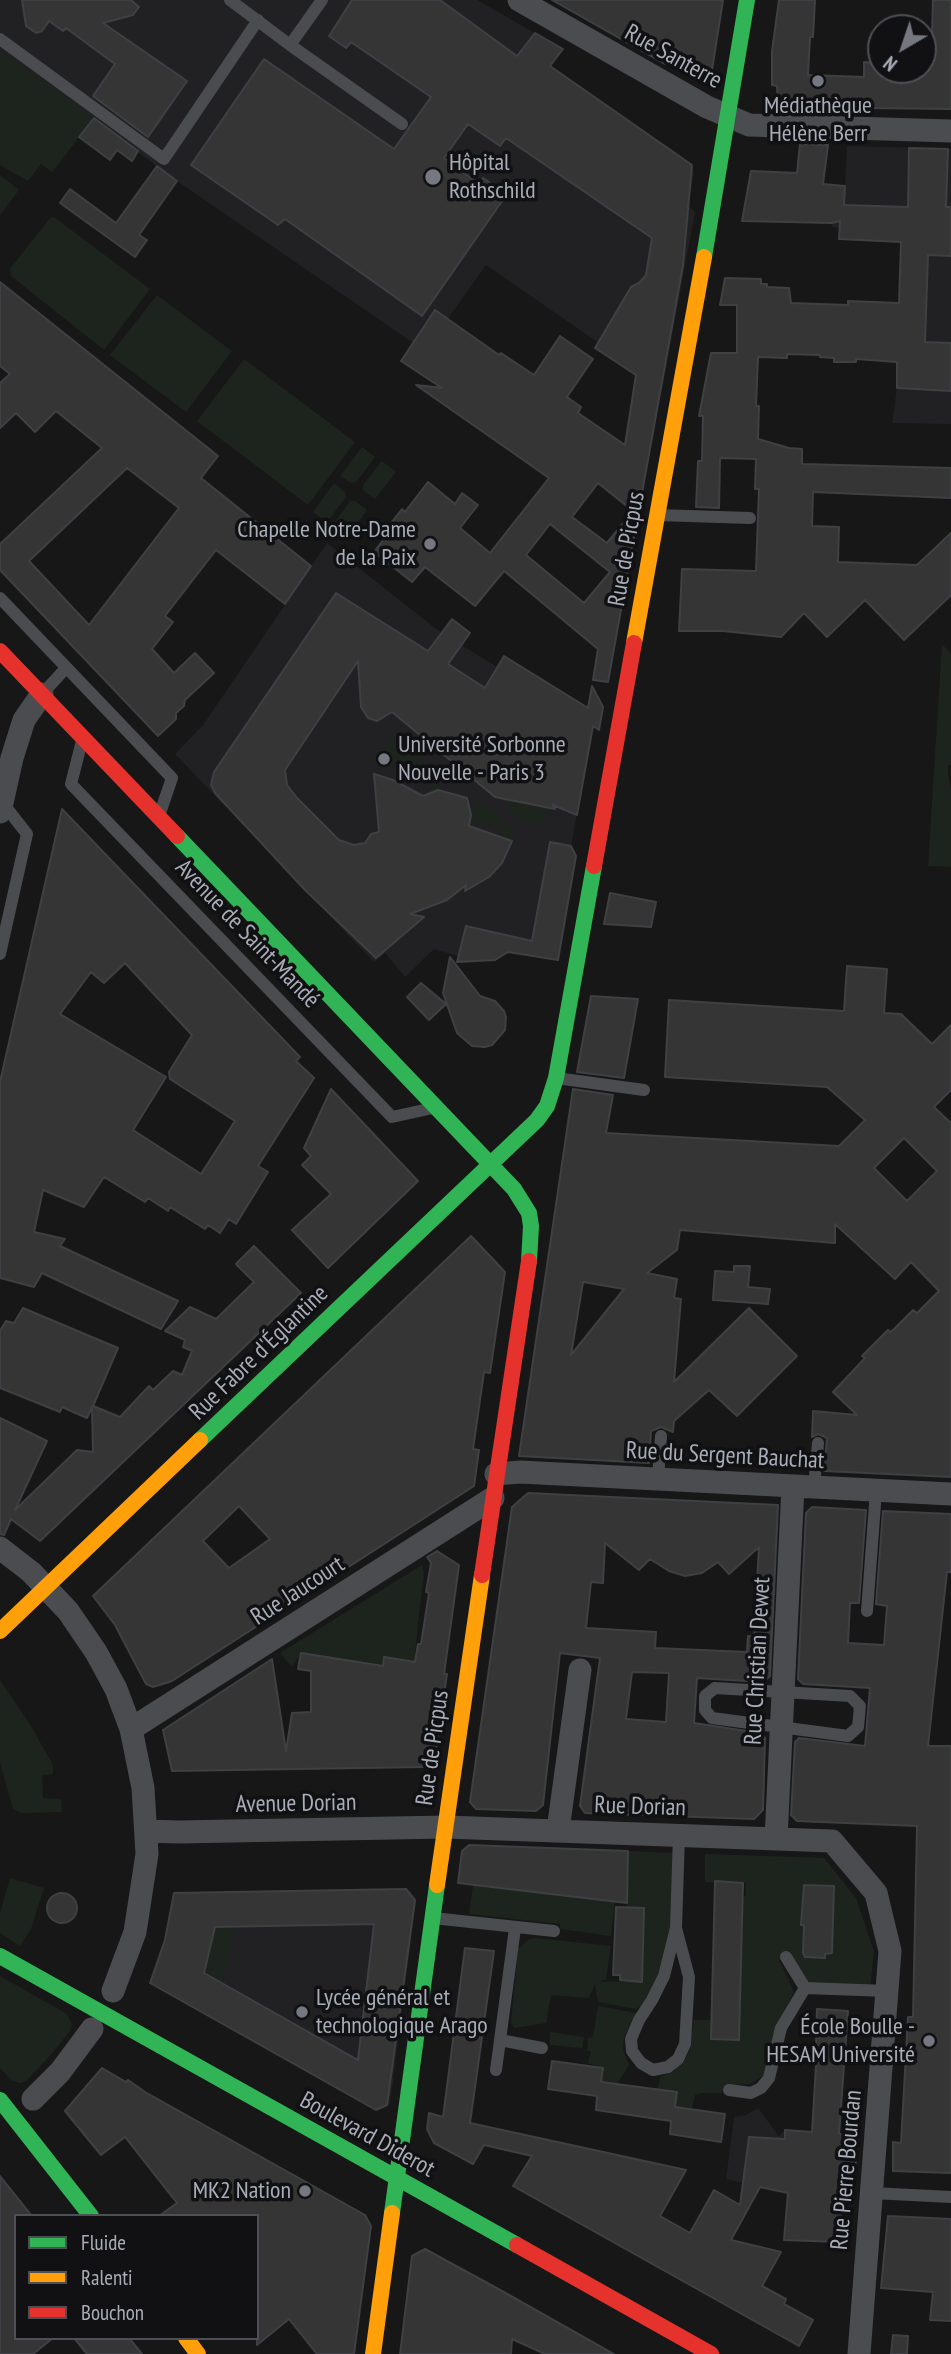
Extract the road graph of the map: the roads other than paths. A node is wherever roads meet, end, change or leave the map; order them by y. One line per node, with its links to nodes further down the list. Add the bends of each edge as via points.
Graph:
1 (230, 0): 5 (lane)
2 (322, 0): 7 (lane)
3 (519, 0): 8 (street, Rue Santerre)
4 (747, 0): 8 (street, Rue de Picpus)
5 (258, 20): 6 (lane, via 164,159); 7 (lane)
6 (0, 39)
7 (290, 45): 9 (lane)
8 (728, 117): 10 (street, Rue Santerre, via 749,125); 11 (street, Rue de Picpus)
9 (402, 124)
10 (951, 131)
11 (657, 515): 12 (lane); 21 (street, Rue de Picpus)
12 (750, 518)
13 (0, 598): 15 (lane)
14 (0, 651): 16 (street, Avenue de Saint-Mandé)
15 (66, 668): 16 (lane); 19 (lane, via 172,778)
16 (42, 694): 17 (street, Avenue de Saint-Mandé); 18 (street, via 24,720)
17 (83, 738): 19 (street, Avenue de Saint-Mandé); 24 (lane, Avenue de Saint-Mandé, via 71,783 80,793 392,1117)
18 (1, 805): 20 (lane, via 27,834)
19 (159, 817): 24 (street, Avenue de Saint-Mandé)
20 (0, 954)
21 (556, 1078): 22 (lane); 23 (street, Rue de Picpus)
22 (644, 1090)
23 (547, 1106): 25 (street, Rue Fabre d'Églantine)
24 (436, 1108): 25 (street, Avenue de Saint-Mandé)
25 (489, 1163): 28 (street, Rue de Picpus, via 514,1189 529,1213 531,1226); 35 (street, Rue Fabre d'Églantine)
26 (661, 1436): 29 (lane)
27 (818, 1443): 30 (lane)
28 (496, 1474): 29 (street, Rue du Sergent Bauchat); 33 (street, Rue de Picpus)
29 (658, 1479): 30 (street, Rue du Sergent Bauchat)
30 (804, 1486): 31 (street, Rue du Sergent Bauchat); 39 (street, Rue Christian Dewet)
31 (876, 1491): 32 (street, Rue du Sergent Bauchat); 36 (lane)
32 (951, 1494)
33 (493, 1497): 41 (street, Rue Jaucourt); 42 (street, Rue de Picpus)
34 (0, 1548): 35 (street)
35 (46, 1587): 37 (street, Rue Fabre d'Églantine); 41 (street, via 96,1652)
36 (867, 1611)
37 (0, 1631)
38 (580, 1670): 43 (street)
39 (783, 1692): 40 (street, Rue Christian Dewet); 40 (lane, via 715,1689 705,1696 705,1710 712,1717); 40 (lane, via 850,1696 860,1706 858,1727 848,1736)
40 (781, 1727): 46 (street, Rue Christian Dewet)
41 (131, 1729): 44 (street)
42 (446, 1827): 43 (street, Rue Dorian); 44 (street, Avenue Dorian); 48 (street, Rue de Picpus)
43 (558, 1830): 45 (street, Rue Dorian)
44 (147, 1831): 55 (street, via 135,1932)
45 (679, 1835): 46 (street, Rue Dorian); 50 (lane)
46 (776, 1839): 47 (street, Rue Dorian)
47 (832, 1841): 56 (street, Rue Pierre Bourdan, via 876,1893 890,1951)
48 (433, 1918): 49 (lane); 64 (street, Rue de Picpus)
49 (515, 1928): 51 (lane); 58 (lane)
50 (676, 1928): 50 (lane, via 664,1976 631,2039 632,2051 653,2070 678,2059 685,2044 689,1977)
51 (554, 1931)
52 (0, 1956): 64 (street, Boulevard Diderot)
53 (786, 1957): 54 (lane)
54 (805, 1988): 56 (lane); 61 (lane, via 781,2028 769,2078 751,2093)
55 (113, 1991)
56 (887, 1991): 65 (street, Rue Pierre Bourdan)
57 (92, 2029): 62 (street)
58 (500, 2040): 59 (lane); 60 (lane)
59 (542, 2048)
60 (496, 2070)
61 (729, 2090)
62 (33, 2099)
63 (0, 2100): 67 (street)
64 (398, 2178): 68 (street, Rue de Picpus); 69 (street, Boulevard Diderot)
65 (872, 2193): 66 (lane); 70 (street, Rue Pierre Bourdan)
66 (951, 2197)
67 (89, 2214)
68 (373, 2354)
69 (711, 2354)
70 (859, 2354)

